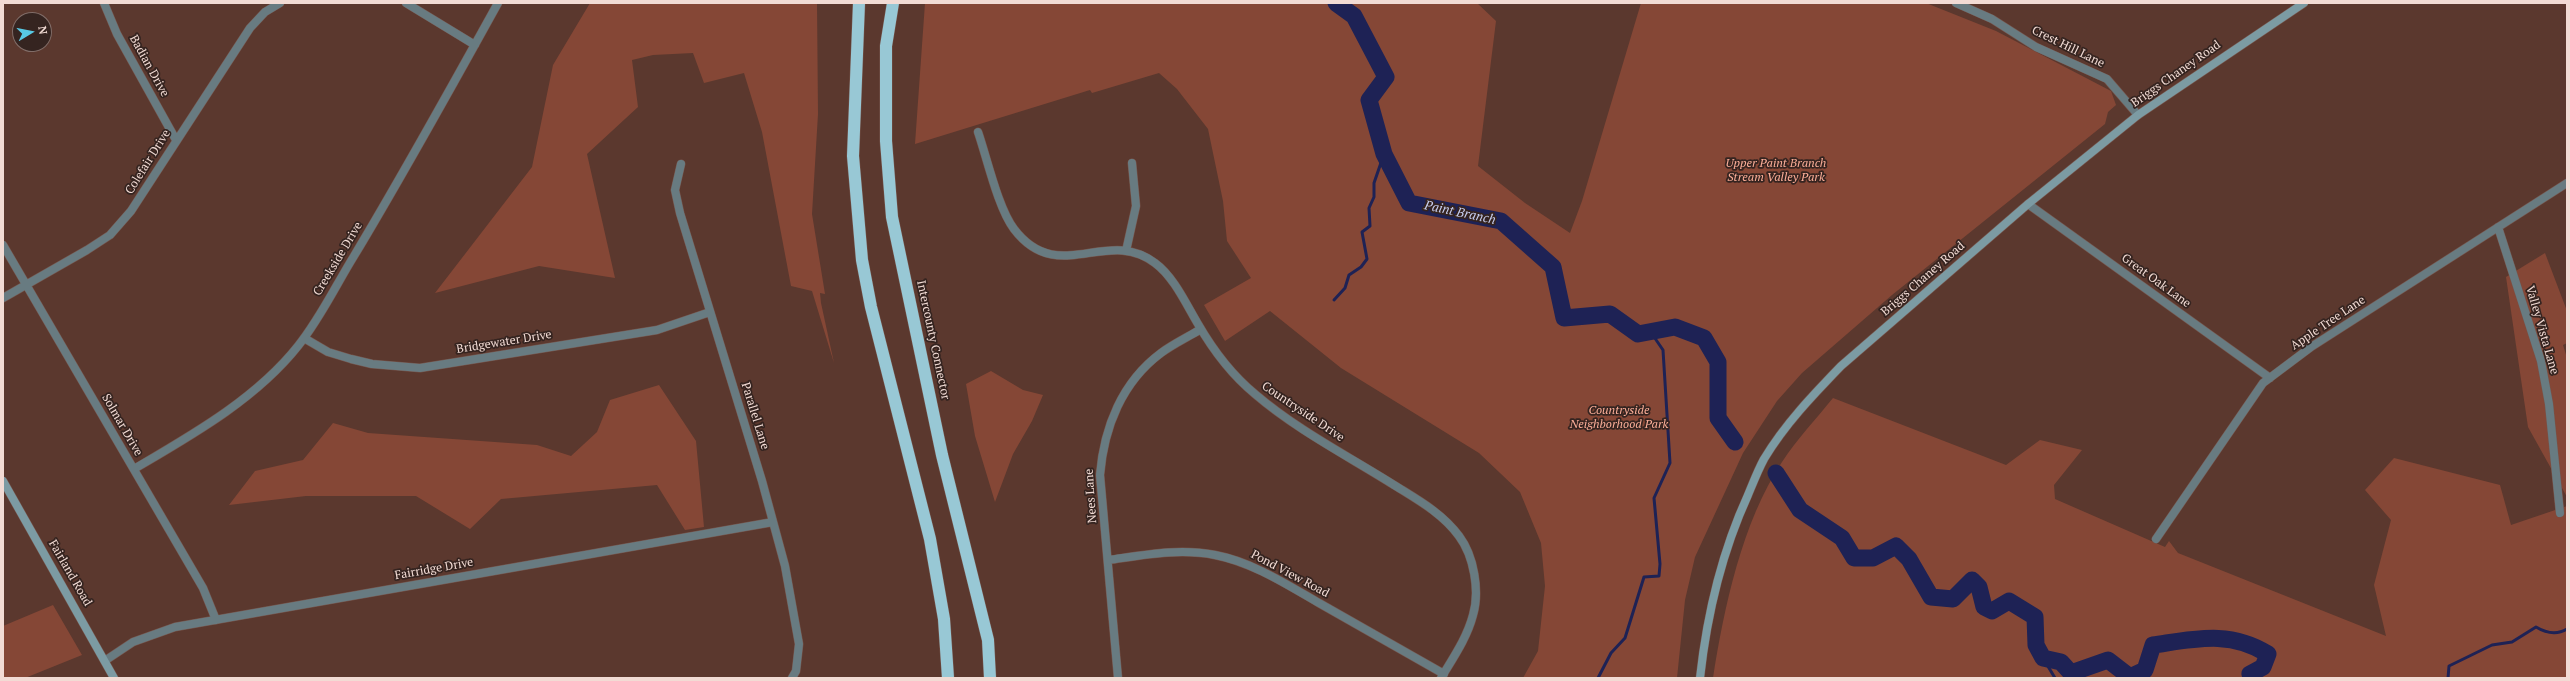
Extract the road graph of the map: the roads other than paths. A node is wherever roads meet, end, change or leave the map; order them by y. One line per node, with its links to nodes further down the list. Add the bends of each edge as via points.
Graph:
1 (104, 3): 12 (street, Badian Drive, via 117,34)
2 (280, 3): 12 (street, Colefair Drive, via 265,12 250,28)
3 (406, 3): 9 (street)
4 (498, 3): 9 (street, Creekside Drive)
5 (859, 3): 37 (highway, via 853,156 862,260 871,306 930,539 944,619)
6 (893, 3): 38 (highway, Intercounty Connector, via 886,46 886,141 892,217 942,455 988,640)
7 (1956, 3): 10 (street, Crest Hill Lane, via 1992,19 2036,47 2107,79)
8 (2304, 3): 10 (main road, Briggs Chaney Road)
9 (475, 45): 24 (street, Creekside Drive, via 386,202)
10 (2138, 115): 16 (main road, Briggs Chaney Road)
11 (978, 132): 19 (street, Countryside Drive, via 1006,215 1026,242 1052,256 1070,257 1104,250)
12 (176, 140): 20 (street, Colefair Drive, via 131,211 110,235)
13 (681, 164): 22 (street, Parallel Lane, via 675,190)
14 (1132, 164): 19 (street, via 1136,206)
15 (2567, 183): 17 (street, Apple Tree Lane)
16 (2028, 204): 25 (street, Great Oak Lane); 40 (main road, Briggs Chaney Road, via 1841,366 1786,427 1764,460 1737,520 1717,577 1705,629)
17 (2498, 227): 25 (street, Apple Tree Lane, via 2311,347); 28 (street, Valley Vista Lane, via 2541,361 2549,404)
18 (3, 244): 20 (street, Solmar Drive)
19 (1126, 251): 23 (street, Countryside Drive, via 1155,263 1173,283)
20 (26, 284): 21 (street, Colefair Drive); 26 (street, Solmar Drive)
21 (3, 298)
22 (710, 312): 24 (street, Bridgewater Drive, via 656,330 420,368 372,364 351,359 328,352); 29 (street, Parallel Lane)
23 (1201, 329): 31 (street, Nees Lane, via 1161,353 1144,369 1126,390 1110,420 1102,447 1100,475); 34 (street, Countryside Drive, via 1224,364 1255,394 1284,416 1439,513 1460,537 1472,561 1476,587 1474,614 1463,642)
24 (304, 338): 26 (street, Creekside Drive, via 258,386 237,403 183,440)
25 (2270, 378): 30 (street, Apple Tree Lane, via 2263,383)
26 (134, 469): 32 (street, Solmar Drive, via 203,588)
27 (3, 481): 33 (main road, Fairland Road)
28 (2560, 513)
29 (773, 522): 32 (street, Fairridge Drive); 36 (street, Parallel Lane, via 785,566 799,644 796,671)
30 (2156, 539)
31 (1108, 560): 34 (street, Pond View Road, via 1188,552 1243,562); 39 (street, Nees Lane)
32 (216, 620): 33 (street, Fairridge Drive, via 150,634)
33 (106, 660): 35 (main road, Fairland Road)
34 (1443, 676)
35 (114, 678)
36 (792, 678)
37 (948, 678)
38 (990, 678)
39 (1118, 678)
40 (1700, 678)

